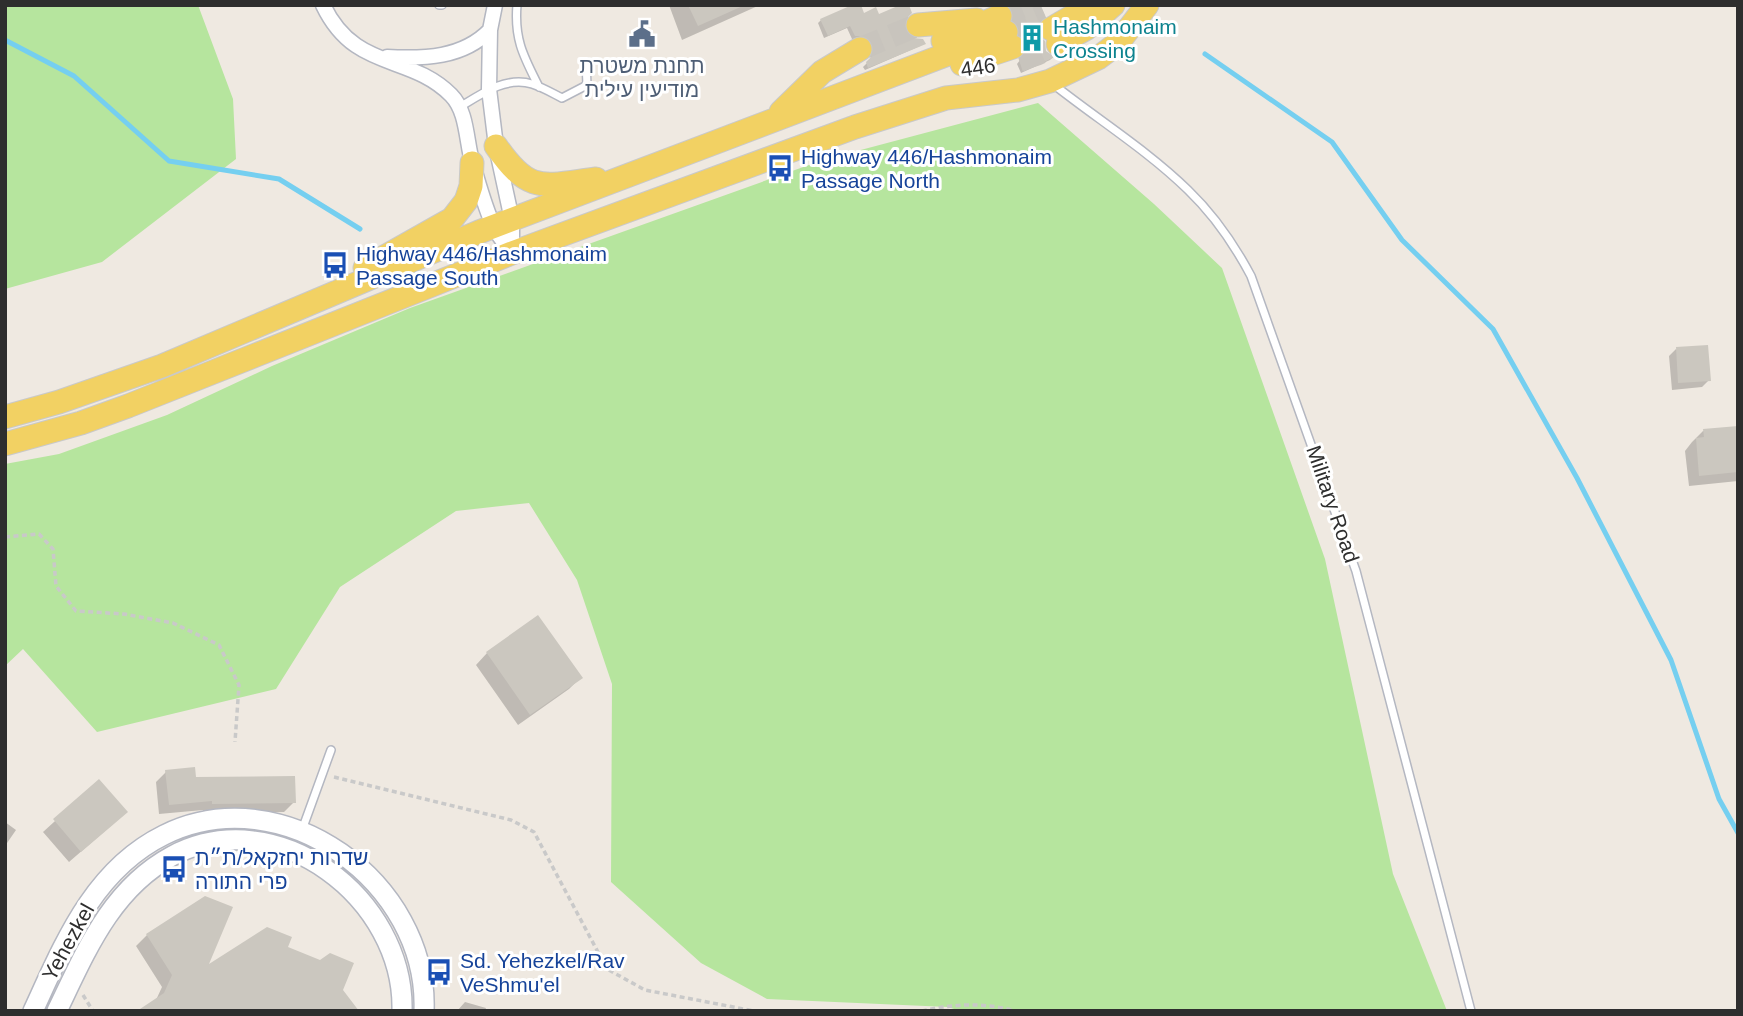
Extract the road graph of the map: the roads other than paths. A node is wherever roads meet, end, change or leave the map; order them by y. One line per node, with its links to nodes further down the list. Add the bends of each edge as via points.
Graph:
1 (323, 5): 12 (street, via 346,39)
2 (517, 5): 15 (lane, via 520,50)
3 (1092, 5): 7 (main road)
4 (1113, 5): 7 (main road, via 1087,28)
5 (1147, 5): 14 (main road, 446, via 1118,43)
6 (493, 8): 9 (street)
7 (1054, 23)
8 (918, 25): 10 (main road, via 946,21)
9 (490, 30): 12 (street, via 474,45 439,55); 16 (street)
10 (1005, 35): 18 (main road, 446, via 905,60); 19 (main road, 446); 19 (main road, 446, via 937,72)
11 (860, 49): 18 (main road, 446, via 822,72)
12 (375, 57): 17 (street, via 427,78 453,96)
13 (586, 62): 15 (lane, via 587,85 562,98)
14 (1049, 81): 24 (main road, 446, via 1018,90 946,98 899,111); 35 (lane, Military Road, via 1188,189 1237,249 1251,276 1356,571)
15 (539, 87): 16 (lane, via 512,82)
16 (489, 89): 17 (lane); 20 (street)
17 (460, 107): 21 (street)
18 (777, 116): 19 (main road, 446)
19 (752, 128): 22 (main road, 446)
20 (496, 146): 22 (main road, via 528,181 551,185); 23 (street)
21 (472, 163): 23 (street); 25 (main road, via 466,201 452,219)
22 (634, 173): 23 (main road, 446)
23 (503, 224): 24 (street); 25 (main road, 446)
24 (512, 253): 27 (main road, 446, via 128,406)
25 (281, 317): 26 (main road, 446, via 128,379)
26 (5, 417)
27 (5, 444)
28 (331, 750): 29 (lane)
29 (301, 830): 30 (street); 31 (street, Yehezkel, via 251,819 220,818 164,835 139,850 88,902); 34 (street, Yehezkel, via 342,852 368,873 387,897 407,927 420,962)
30 (293, 852): 32 (street, Yehezkel, via 249,841 222,841 174,855 152,869 102,921); 33 (street, Yehezkel, via 329,870 368,910 387,938 398,968)
31 (33, 1011)
32 (58, 1011)
33 (402, 1011)
34 (424, 1011)
35 (1471, 1011)

